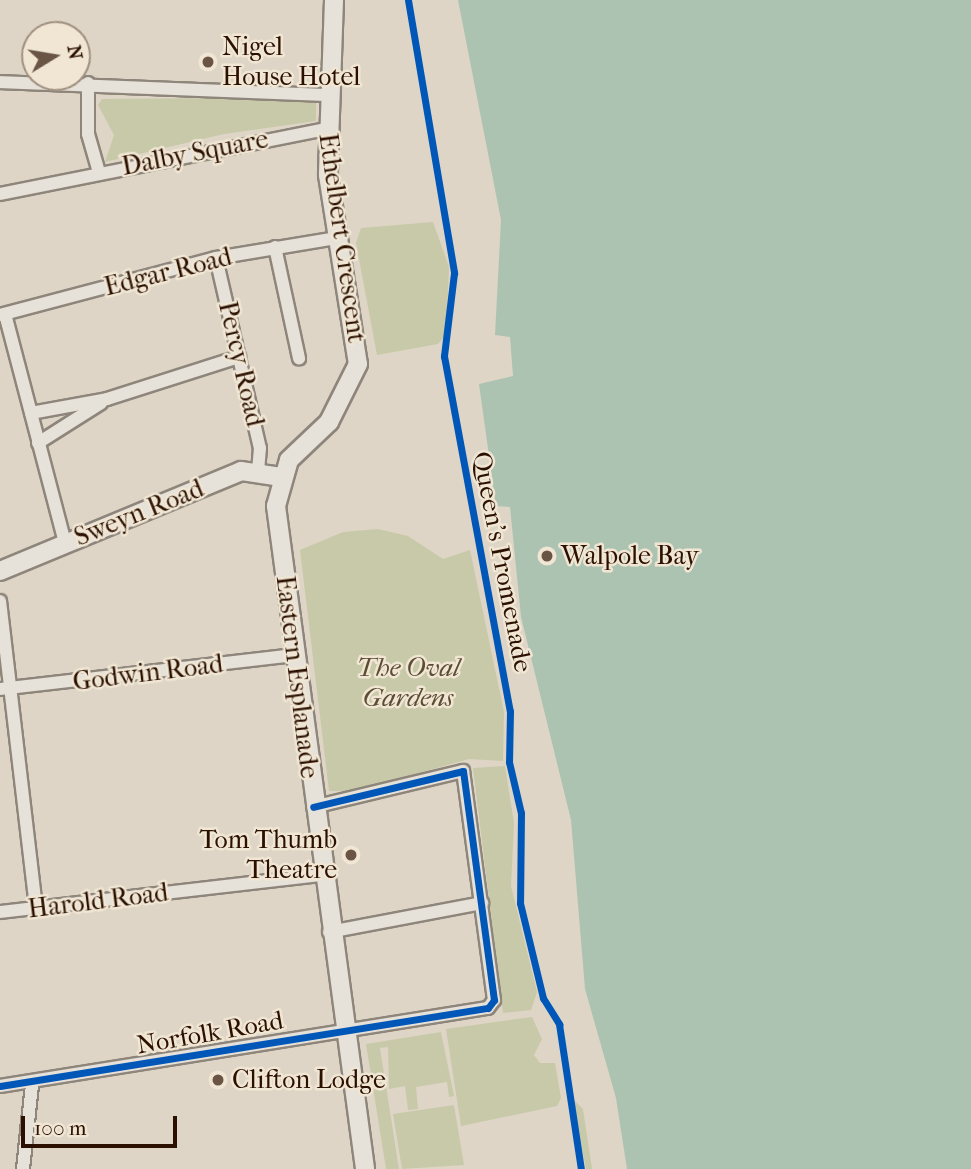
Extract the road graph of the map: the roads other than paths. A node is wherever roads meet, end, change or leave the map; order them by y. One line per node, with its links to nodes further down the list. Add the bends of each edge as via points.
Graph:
1 (334, 0): 6 (main road, Ethelbert Crescent)
2 (0, 82): 3 (street)
3 (21, 82)
4 (91, 83): 6 (street, Dalby Square)
5 (88, 91): 8 (street, Dalby Square, via 88,132)
6 (326, 95): 7 (main road, Ethelbert Crescent)
7 (326, 129): 8 (street, Dalby Square); 10 (main road, Ethelbert Crescent)
8 (99, 172): 9 (street)
9 (0, 194)
10 (337, 238): 11 (street, Edgar Road); 20 (main road, Ethelbert Crescent, via 357,352 350,391)
11 (275, 247): 12 (street, Edgar Road); 15 (street)
12 (216, 258): 13 (street, Edgar Road); 14 (street, Percy Road)
13 (2, 315): 17 (street)
14 (239, 357): 16 (street); 19 (street, Percy Road, via 260,448)
15 (299, 358)
16 (107, 399): 17 (street); 18 (street)
17 (31, 413): 18 (street)
18 (38, 443): 21 (street)
19 (258, 470): 20 (main road, Sweyn Road); 21 (main road, Sweyn Road, via 241,471)
20 (281, 477): 24 (main road, Eastern Esplanade, via 276,506)
21 (65, 543): 22 (main road, Sweyn Road)
22 (0, 571)
23 (0, 601): 25 (street)
24 (295, 654): 25 (street, Godwin Road); 26 (main road, Eastern Esplanade)
25 (5, 689): 29 (street)
26 (313, 807): 27 (main road, Eastern Esplanade); 28 (street, via 459,768 468,777)
27 (321, 875): 29 (street, Harold Road); 31 (main road, Eastern Esplanade)
28 (482, 903): 31 (street); 32 (street, Norfolk Road, via 494,1000 488,1008)
29 (36, 908): 30 (street, Harold Road)
30 (0, 912)
31 (329, 932): 32 (main road, Eastern Esplanade)
32 (343, 1032): 33 (street, Norfolk Road); 36 (main road, Eastern Esplanade)
33 (32, 1085): 34 (street, Norfolk Road); 35 (street)
34 (0, 1087)
35 (23, 1169)
36 (365, 1169)

